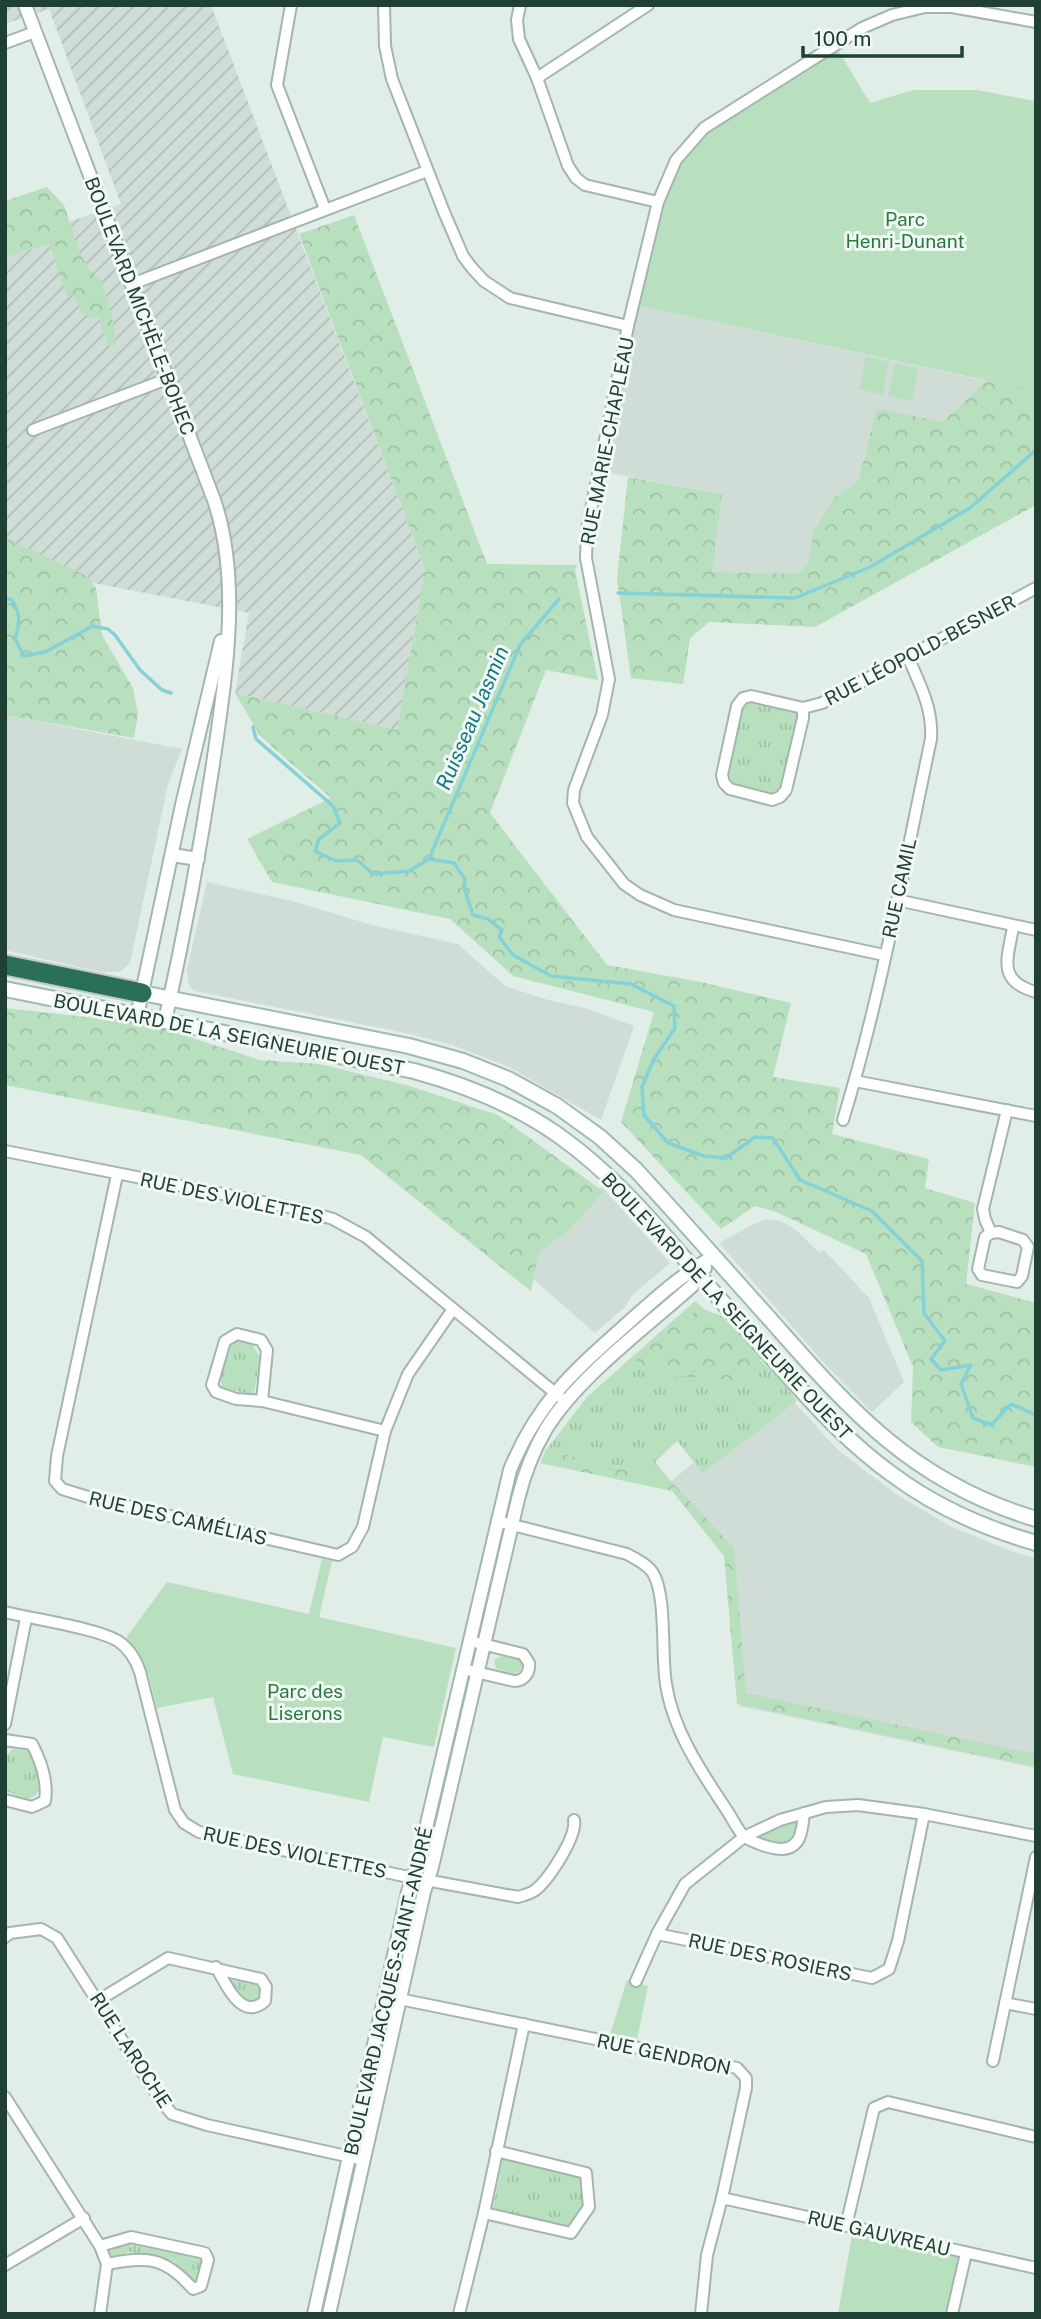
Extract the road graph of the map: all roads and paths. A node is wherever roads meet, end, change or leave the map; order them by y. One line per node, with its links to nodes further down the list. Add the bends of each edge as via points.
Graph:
1 (25, 5): 8 (street, BOULEVARD MICHÈLE-BOHEC)
2 (291, 5): 13 (street, via 277,85)
3 (384, 5): 11 (street, via 389,68)
4 (520, 5): 10 (street, via 519,39)
5 (648, 5): 10 (street)
6 (925, 6): 7 (street, RUE MARIE-CHAPLEAU); 12 (street, RUE MARIE-CHAPLEAU, via 862,28 704,128 676,160)
7 (1036, 22)
8 (36, 32): 9 (street); 14 (street, BOULEVARD MICHÈLE-BOHEC)
9 (5, 43)
10 (537, 78): 12 (street, via 576,178 585,185)
11 (427, 171): 13 (street); 15 (street, via 463,256 484,281 510,298)
12 (658, 202): 15 (street, RUE MARIE-CHAPLEAU)
13 (325, 209): 14 (street)
14 (132, 284): 16 (street, BOULEVARD MICHÈLE-BOHEC)
15 (628, 327): 27 (street, RUE MARIE-CHAPLEAU, via 586,544 609,679 573,803 587,837 624,884 640,895 674,910)
16 (167, 379): 17 (street); 19 (street, BOULEVARD MICHÈLE-BOHEC, via 220,521 228,566)
17 (33, 430)
18 (1036, 588): 20 (street, RUE LÉOPOLD-BESNER)
19 (228, 613): 22 (street, BOULEVARD MICHÈLE-BOHEC); 23 (street, BOULEVARD MICHÈLE-BOHEC, via 223,691)
20 (908, 657): 21 (street, RUE LÉOPOLD-BESNER, via 822,704); 24 (street, RUE CAMIL, via 932,723)
21 (803, 708): 21 (street, RUE LÉOPOLD-BESNER, via 786,790 780,797 772,800 730,789 722,775 737,706 743,698)
22 (172, 855): 23 (street); 31 (street, BOULEVARD MICHÈLE-BOHEC)
23 (198, 859): 32 (street, BOULEVARD MICHÈLE-BOHEC)
24 (897, 900): 25 (street); 27 (street, RUE CAMIL)
25 (1013, 927): 26 (street); 30 (street, via 1006,969 1023,989)
26 (1036, 930)
27 (884, 955): 36 (street, RUE CAMIL)
28 (5, 965): 31 (highway)
29 (5, 989): 33 (main road, BOULEVARD DE LA SEIGNEURIE OUEST)
30 (1036, 992)
31 (142, 993): 32 (main road, BOULEVARD DE LA SEIGNEURIE OUEST); 33 (street, BOULEVARD MICHÈLE-BOHEC)
32 (170, 998): 34 (street, BOULEVARD MICHÈLE-BOHEC); 35 (main road, BOULEVARD DE LA SEIGNEURIE OUEST)
33 (137, 1016): 34 (main road, BOULEVARD DE LA SEIGNEURIE OUEST)
34 (165, 1021): 37 (main road, BOULEVARD DE LA SEIGNEURIE OUEST)
35 (463, 1061): 37 (main road); 44 (main road, BOULEVARD DE LA SEIGNEURIE OUEST, via 535,1093 600,1137)
36 (855, 1080): 38 (street); 40 (street, RUE CAMIL)
37 (456, 1083): 45 (main road, BOULEVARD DE LA SEIGNEURIE OUEST, via 512,1107 573,1146 621,1188)
38 (1007, 1111): 39 (street); 43 (street, via 983,1209)
39 (1036, 1116)
40 (843, 1120)
41 (5, 1151): 42 (street, RUE DES VIOLETTES)
42 (117, 1175): 46 (street, RUE DES VIOLETTES, via 298,1209 333,1220 366,1237); 50 (street, RUE DES CAMÉLIAS, via 57,1456 55,1481 62,1489 338,1555 352,1547 363,1527)
43 (991, 1233): 43 (street, via 985,1237 978,1269 982,1275 1017,1282 1028,1247 1023,1240)
44 (713, 1256): 45 (street); 51 (main road, BOULEVARD DE LA SEIGNEURIE OUEST, via 874,1431 911,1459)
45 (696, 1272): 47 (street, BOULEVARD JACQUES-SAINT-ANDRÉ, via 682,1275); 49 (street, BOULEVARD JACQUES-SAINT-ANDRÉ, via 692,1286); 53 (main road, BOULEVARD DE LA SEIGNEURIE OUEST, via 844,1435 893,1476)
46 (453, 1309): 47 (street, RUE DES VIOLETTES); 50 (street, RUE DES CAMÉLIAS, via 408,1374)
47 (554, 1392): 49 (street, RUE DES VIOLETTES); 54 (street, BOULEVARD JACQUES-SAINT-ANDRÉ, via 517,1451)
48 (262, 1401): 48 (street, via 267,1350 261,1340 237,1334 226,1340 212,1385 216,1392 236,1399); 50 (street)
49 (566, 1402): 55 (street, BOULEVARD JACQUES-SAINT-ANDRÉ, via 533,1455)
50 (385, 1431)
51 (978, 1498): 52 (main road, BOULEVARD DE LA SEIGNEURIE OUEST); 53 (main road)
52 (1036, 1519)
53 (969, 1520): 56 (main road, BOULEVARD DE LA SEIGNEURIE OUEST)
54 (497, 1521): 55 (street); 59 (street, BOULEVARD JACQUES-SAINT-ANDRÉ)
55 (512, 1525): 60 (street, BOULEVARD JACQUES-SAINT-ANDRÉ); 70 (street, via 627,1554 653,1573 672,1710 683,1739)
56 (1036, 1544)
57 (5, 1612): 58 (street, RUE DES VIOLETTES)
58 (26, 1618): 63 (street); 72 (street, RUE DES VIOLETTES, via 108,1637 130,1652 140,1672 173,1804 189,1827)
59 (469, 1641): 60 (street); 61 (street, BOULEVARD JACQUES-SAINT-ANDRÉ)
60 (484, 1644): 62 (street, BOULEVARD JACQUES-SAINT-ANDRÉ); 62 (street, via 523,1654 528,1671 517,1681)
61 (463, 1669): 62 (street); 72 (street, BOULEVARD JACQUES-SAINT-ANDRÉ)
62 (478, 1672): 73 (street, BOULEVARD JACQUES-SAINT-ANDRÉ)
63 (5, 1724)
64 (5, 1740): 65 (street, via 33,1744 47,1791 45,1801 32,1807)
65 (5, 1800)
66 (804, 1813): 67 (street, via 858,1805); 70 (street); 70 (street, via 794,1846 769,1847)
67 (924, 1814): 69 (street); 74 (street, RUE DES ROSIERS, via 898,1941 889,1969 872,1979)
68 (574, 1820): 73 (street, RUE DES VIOLETTES, via 569,1842 541,1885 525,1895 512,1897)
69 (1036, 1836)
70 (744, 1837): 74 (street, via 685,1884)
71 (1036, 1857): 81 (street)
72 (413, 1877): 73 (street, RUE DES VIOLETTES); 78 (street, BOULEVARD JACQUES-SAINT-ANDRÉ)
73 (428, 1880): 79 (street, BOULEVARD JACQUES-SAINT-ANDRÉ)
74 (657, 1934): 77 (street)
75 (5, 1937): 80 (street, RUE LAROCHE, via 41,1929 57,1938)
76 (216, 1967): 76 (street, via 239,2003 259,2006 265,2001 261,1979); 80 (street, via 168,1958)
77 (636, 1981)
78 (385, 1996): 79 (street, RUE GENDRON); 88 (street, BOULEVARD JACQUES-SAINT-ANDRÉ)
79 (399, 1999): 83 (street, RUE GENDRON); 89 (street, BOULEVARD JACQUES-SAINT-ANDRÉ)
80 (99, 2000): 88 (street, RUE LAROCHE, via 172,2113 207,2126)
81 (1005, 2003): 82 (street); 84 (street)
82 (1036, 2009)
83 (524, 2024): 87 (street); 90 (street, RUE GENDRON, via 737,2068 746,2078 746,2088)
84 (993, 2061)
85 (5, 2097): 92 (street)
86 (1036, 2137): 93 (street, via 888,2102 874,2108)
87 (496, 2151): 91 (street); 91 (street, via 586,2173 589,2207 571,2233)
88 (349, 2157): 89 (street, RUE LAROCHE); 100 (street, BOULEVARD JACQUES-SAINT-ANDRÉ)
89 (364, 2160): 101 (street, BOULEVARD JACQUES-SAINT-ANDRÉ)
90 (722, 2198): 93 (street, RUE GAUVREAU); 103 (street, RUE GENDRON, via 707,2255)
91 (484, 2213): 102 (street)
92 (84, 2218): 94 (street); 97 (street)
93 (846, 2226): 95 (street, RUE GAUVREAU)
94 (100, 2246): 96 (street); 96 (street, via 131,2237 205,2253 208,2260 201,2286 193,2289 164,2264 135,2258)
95 (966, 2253): 98 (street, RUE GAUVREAU); 104 (street)
96 (107, 2264): 99 (street)
97 (5, 2265)
98 (1036, 2268)
99 (100, 2314)
100 (314, 2314)
101 (329, 2314)
102 (459, 2314)
103 (701, 2314)
104 (952, 2314)

